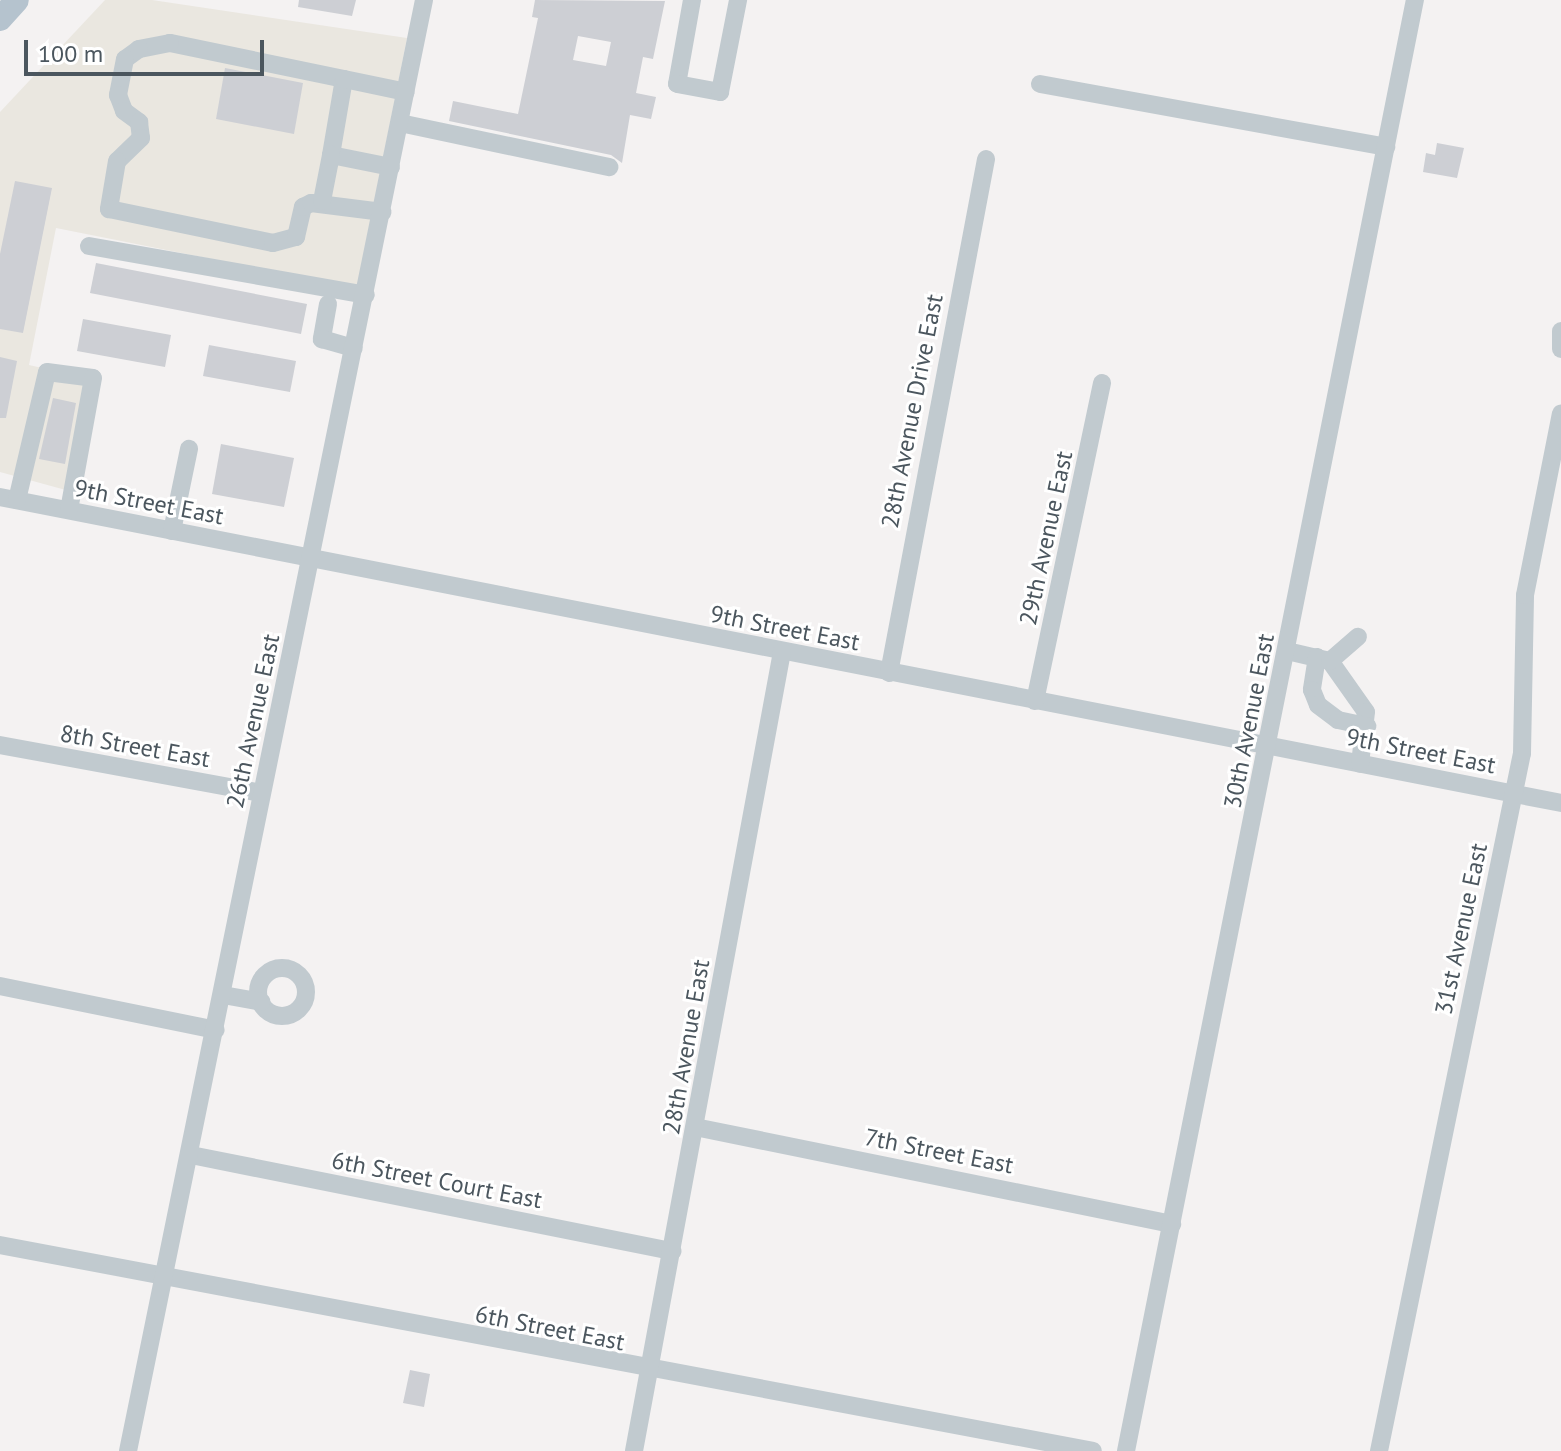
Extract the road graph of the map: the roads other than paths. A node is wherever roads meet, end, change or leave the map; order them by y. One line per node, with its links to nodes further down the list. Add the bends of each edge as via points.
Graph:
1 (17, 0): 6 (main road)
2 (424, 0): 9 (street, 26th Avenue East)
3 (692, 0): 4 (street, via 677,84 720,92)
4 (738, 0)
5 (1415, 0): 11 (street, 30th Avenue East)
6 (0, 19)
7 (344, 79): 9 (street); 12 (street); 16 (street, via 170,43 139,49 125,59 121,70 118,95 124,111 139,122 141,138 117,161 109,209 287,243 296,237 303,207)
8 (1040, 84): 11 (street)
9 (406, 92): 10 (street, 26th Avenue East)
10 (400, 123): 14 (street, 26th Avenue East); 15 (street)
11 (1386, 147): 32 (street, 30th Avenue East)
12 (331, 155): 14 (street); 16 (street)
13 (986, 159): 35 (street, 28th Avenue Drive East)
14 (391, 167): 17 (street, 26th Avenue East)
15 (609, 167)
16 (322, 201): 17 (street)
17 (382, 212): 19 (street, 26th Avenue East)
18 (89, 246): 19 (street)
19 (366, 295): 22 (street, 26th Avenue East)
20 (328, 304): 22 (street, via 322,339)
21 (1561, 331): 23 (street)
22 (354, 348): 30 (street, 26th Avenue East)
23 (1561, 349)
24 (1102, 383): 36 (street, 29th Avenue East)
25 (1561, 414): 42 (street, 31st Avenue East, via 1525,595 1522,753)
26 (189, 449): 29 (street)
27 (9, 498): 28 (street, 9th Street East); 28 (street, via 47,372 93,378)
28 (69, 510): 29 (street, 9th Street East)
29 (172, 531): 30 (street, 9th Street East)
30 (313, 558): 33 (street, 9th Street East); 41 (street, 26th Avenue East)
31 (1358, 637): 34 (street)
32 (1287, 651): 34 (street); 39 (street, 30th Avenue East)
33 (782, 652): 35 (street, 9th Street East); 48 (street, 28th Avenue East)
34 (1324, 659): 37 (street, via 1366,712); 37 (street, via 1312,690 1318,705 1333,718)
35 (889, 673): 36 (street, 9th Street East)
36 (1035, 701): 39 (street, 9th Street East)
37 (1367, 726): 40 (street)
38 (0, 745): 41 (street, 8th Street East)
39 (1269, 746): 40 (street, 9th Street East); 50 (street, 30th Avenue East)
40 (1360, 764): 42 (street, 9th Street East)
41 (261, 793): 45 (street, 26th Avenue East)
42 (1513, 794): 43 (street, 9th Street East); 59 (street, 31st Avenue East)
43 (1561, 803)
44 (0, 986): 47 (street)
45 (223, 995): 46 (street); 47 (street, 26th Avenue East)
46 (261, 1002)
47 (216, 1030): 49 (street, 26th Avenue East)
48 (695, 1127): 50 (street, 7th Street East); 52 (street, 28th Avenue East)
49 (191, 1155): 52 (street, 6th Street Court East); 53 (street, 26th Avenue East)
50 (1172, 1224): 58 (street, 30th Avenue East)
51 (0, 1245): 53 (street, 6th Street East)
52 (673, 1251): 54 (street, 28th Avenue East)
53 (165, 1279): 54 (street, 6th Street East); 55 (street, 26th Avenue East)
54 (650, 1371): 56 (street, 28th Avenue East); 57 (street, 6th Street East)
55 (128, 1451)
56 (634, 1451)
57 (1093, 1451)
58 (1126, 1451)
59 (1379, 1451)

